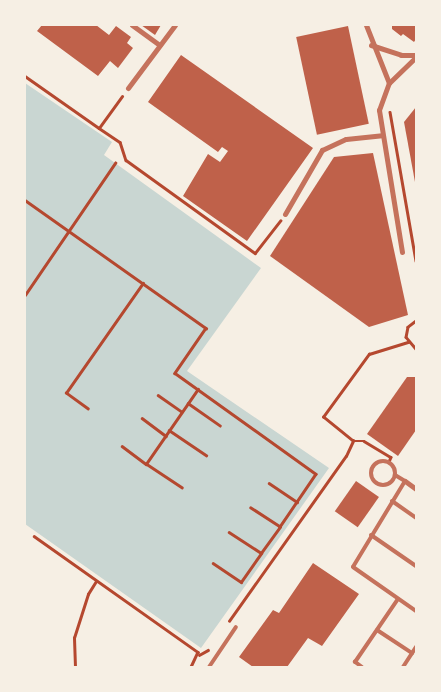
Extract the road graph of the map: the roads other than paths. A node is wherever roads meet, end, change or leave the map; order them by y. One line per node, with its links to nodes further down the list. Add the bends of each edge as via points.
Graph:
1 (132, 25): 4 (street)
2 (175, 25): 4 (street)
3 (366, 25): 5 (street)
4 (160, 45): 8 (street)
5 (371, 46): 6 (street); 7 (street)
6 (416, 56): 7 (street)
7 (389, 83): 9 (street, via 380,99)
8 (128, 88)
9 (382, 135): 10 (street, via 346,139 322,150); 11 (street)
10 (285, 214)
11 (402, 252)
12 (395, 475): 12 (lane, via 386,485 378,484 372,479 371,471 375,464 389,462); 13 (lane)
13 (405, 482): 14 (street); 15 (lane)
14 (416, 489)
15 (392, 502): 16 (lane); 17 (lane)
16 (416, 518)
17 (371, 535): 18 (lane); 19 (lane, via 353,567)
18 (416, 566)
19 (398, 599): 20 (lane); 22 (lane)
20 (416, 611)
21 (236, 627): 25 (lane)
22 (377, 630): 24 (lane); 26 (lane, via 356,662)
23 (416, 647): 24 (lane)
24 (412, 653): 27 (lane)
25 (209, 667)
26 (362, 667)
27 (402, 667)

